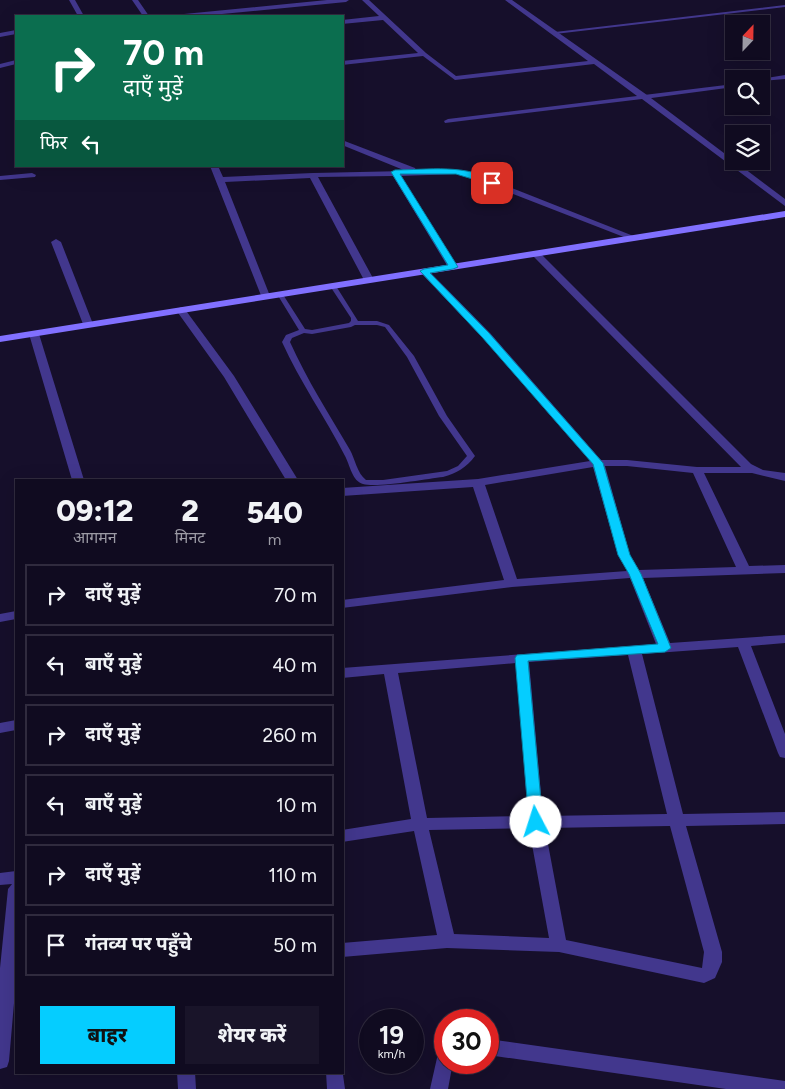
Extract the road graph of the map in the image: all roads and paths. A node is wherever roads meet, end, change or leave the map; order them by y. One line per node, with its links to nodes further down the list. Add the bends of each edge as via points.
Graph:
1 (72, 0): 8 (street)
2 (135, 0): 9 (street)
3 (346, 0): 6 (street)
4 (365, 0): 11 (street)
5 (508, 0): 14 (street)
6 (289, 2): 10 (street)
7 (785, 6): 14 (lane)
8 (80, 15)
9 (145, 15)
10 (192, 15)
11 (383, 18): 12 (street); 16 (street)
12 (344, 22)
13 (15, 32): 15 (street)
14 (555, 33): 18 (street)
15 (0, 36)
16 (424, 54): 18 (street, via 458,78); 19 (street)
17 (15, 62): 20 (street)
18 (595, 62): 24 (street)
19 (344, 63)
20 (0, 66)
21 (785, 77): 22 (lane)
22 (770, 79)
23 (725, 86): 24 (lane)
24 (644, 97): 25 (street); 34 (street)
25 (448, 121)
26 (344, 143): 29 (street)
27 (214, 167): 33 (street)
28 (395, 172): 29 (street); 31 (street); 39 (street)
29 (418, 172): 36 (street, via 471,175)
30 (32, 175): 32 (street)
31 (313, 175): 33 (street); 41 (street)
32 (0, 178)
33 (221, 180): 44 (street)
34 (785, 203)
35 (785, 214): 36 (main road)
36 (632, 238): 38 (main road)
37 (56, 242): 47 (street)
38 (537, 255): 39 (main road); 53 (street)
39 (453, 267): 40 (main road)
40 (424, 271): 41 (main road); 51 (street, via 486,335)
41 (369, 280): 42 (main road)
42 (334, 286): 43 (main road); 46 (lane)
43 (280, 294): 44 (main road); 48 (lane)
44 (265, 296): 45 (main road)
45 (180, 310): 47 (main road); 56 (street, via 229,376)
46 (354, 323): 48 (lane); 48 (lane, via 387,326 410,356 443,416 470,456 464,467 454,472 396,480 366,483 360,480 286,342 289,337)
47 (88, 324): 49 (main road)
48 (303, 331)
49 (34, 334): 50 (main road); 55 (street)
50 (0, 339)
51 (598, 463): 52 (street); 57 (street); 61 (street, via 624,555)
52 (697, 470): 53 (street); 60 (street)
53 (751, 470): 54 (street)
54 (785, 477)
55 (78, 479)
56 (291, 479)
57 (478, 483): 58 (street); 62 (street)
58 (344, 492)
59 (785, 569): 60 (street)
60 (744, 570): 61 (street)
61 (635, 574): 62 (street); 68 (street)
62 (512, 583): 63 (street)
63 (344, 604)
64 (15, 615): 65 (street)
65 (0, 618)
66 (785, 639): 67 (street)
67 (743, 642): 68 (street); 75 (street)
68 (665, 648): 69 (street)
69 (634, 650): 70 (street); 77 (street)
70 (522, 658): 71 (street); 78 (street)
71 (390, 670): 72 (street); 79 (street)
72 (344, 673)
73 (15, 725): 74 (street)
74 (0, 728)
75 (785, 753)
76 (785, 818): 77 (street)
77 (677, 821): 78 (street); 85 (street, via 713,952 708,973 695,976)
78 (536, 822): 79 (street); 85 (street)
79 (420, 824): 80 (street); 84 (street)
80 (344, 836)
81 (15, 877): 82 (street)
82 (0, 879)
83 (15, 900): 88 (street)
84 (447, 941): 85 (street); 86 (street)
85 (559, 945)
86 (344, 950)
87 (499, 1049): 95 (street)
88 (0, 1061)
89 (186, 1074): 92 (street)
90 (335, 1074): 93 (street)
91 (442, 1074): 94 (street)
92 (187, 1089)
93 (336, 1089)
94 (439, 1089)
95 (785, 1089)

